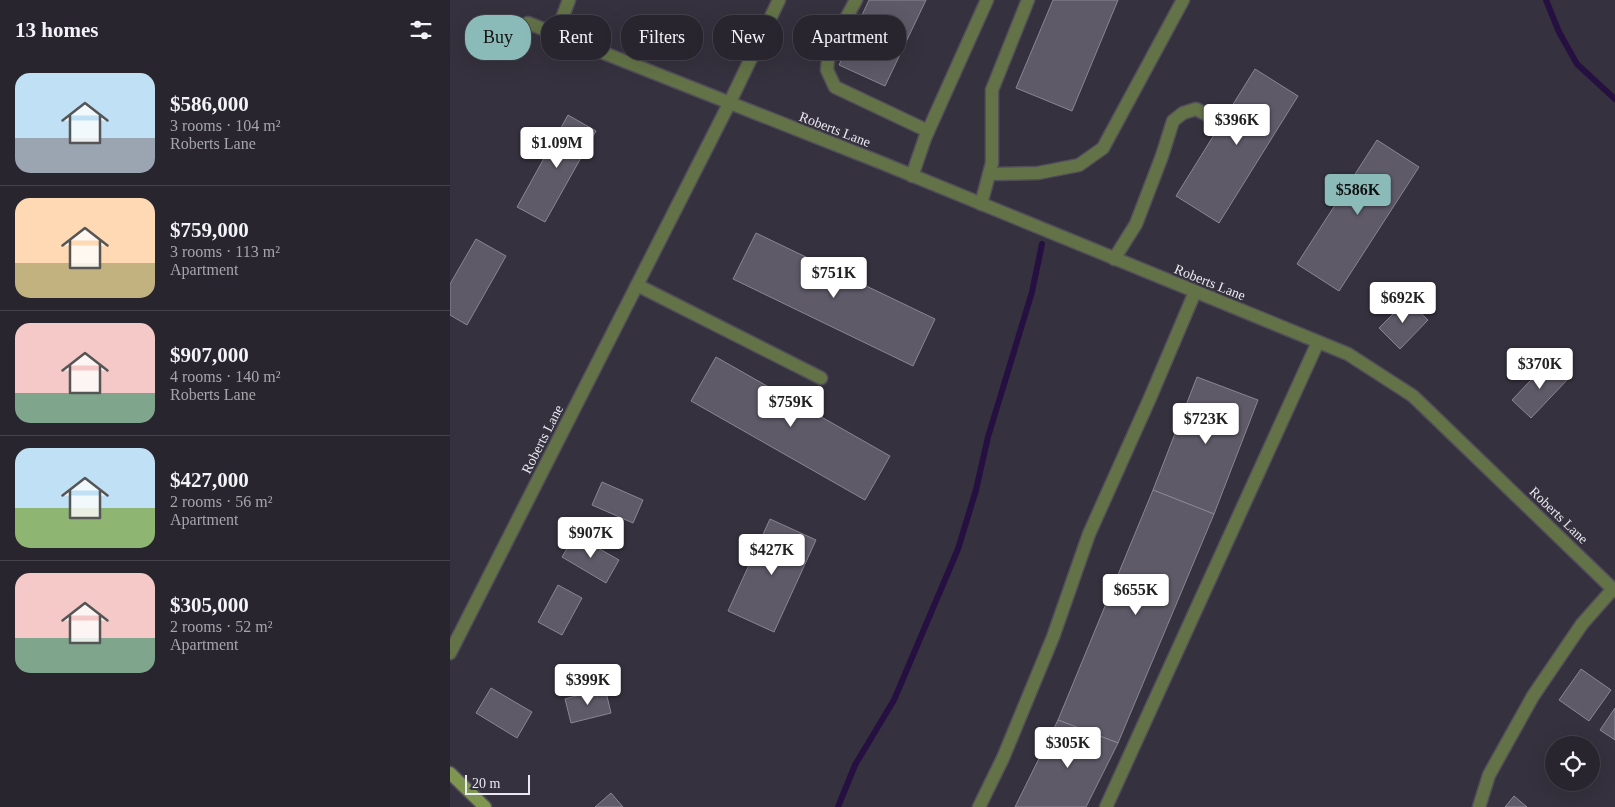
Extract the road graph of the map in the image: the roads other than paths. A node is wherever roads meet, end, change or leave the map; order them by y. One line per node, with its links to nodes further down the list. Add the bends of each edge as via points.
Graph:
1 (569, 0): 7 (street)
2 (779, 0): 9 (street, Roberts Lane)
3 (856, 0): 11 (street, via 829,50 827,70 835,87)
4 (987, 0): 11 (street)
5 (1028, 0): 12 (street, via 992,90 992,163)
6 (1183, 0): 12 (street, via 1103,148 1079,165 1038,174)
7 (563, 15)
8 (611, 56): 9 (street)
9 (729, 104): 13 (street, Roberts Lane); 16 (street, Roberts Lane)
10 (1215, 119): 15 (street, via 1196,109 1183,112 1173,121 1136,224)
11 (928, 131): 13 (street)
12 (989, 174): 14 (street)
13 (912, 176): 14 (street, Roberts Lane)
14 (981, 204): 15 (street, Roberts Lane)
15 (1114, 259): 17 (street, Roberts Lane)
16 (637, 285): 19 (street); 21 (street, Roberts Lane)
17 (1195, 292): 18 (street, Roberts Lane); 24 (street, via 1089,534 1053,637)
18 (1318, 342): 20 (street, Roberts Lane, via 1348,354 1413,396); 25 (street)
19 (821, 378)
20 (1614, 590): 26 (street, via 1582,624 1534,696 1489,775)
21 (450, 653)
22 (450, 773): 23 (street)
23 (484, 807)
24 (979, 807)
25 (1106, 807)
26 (1479, 807)

